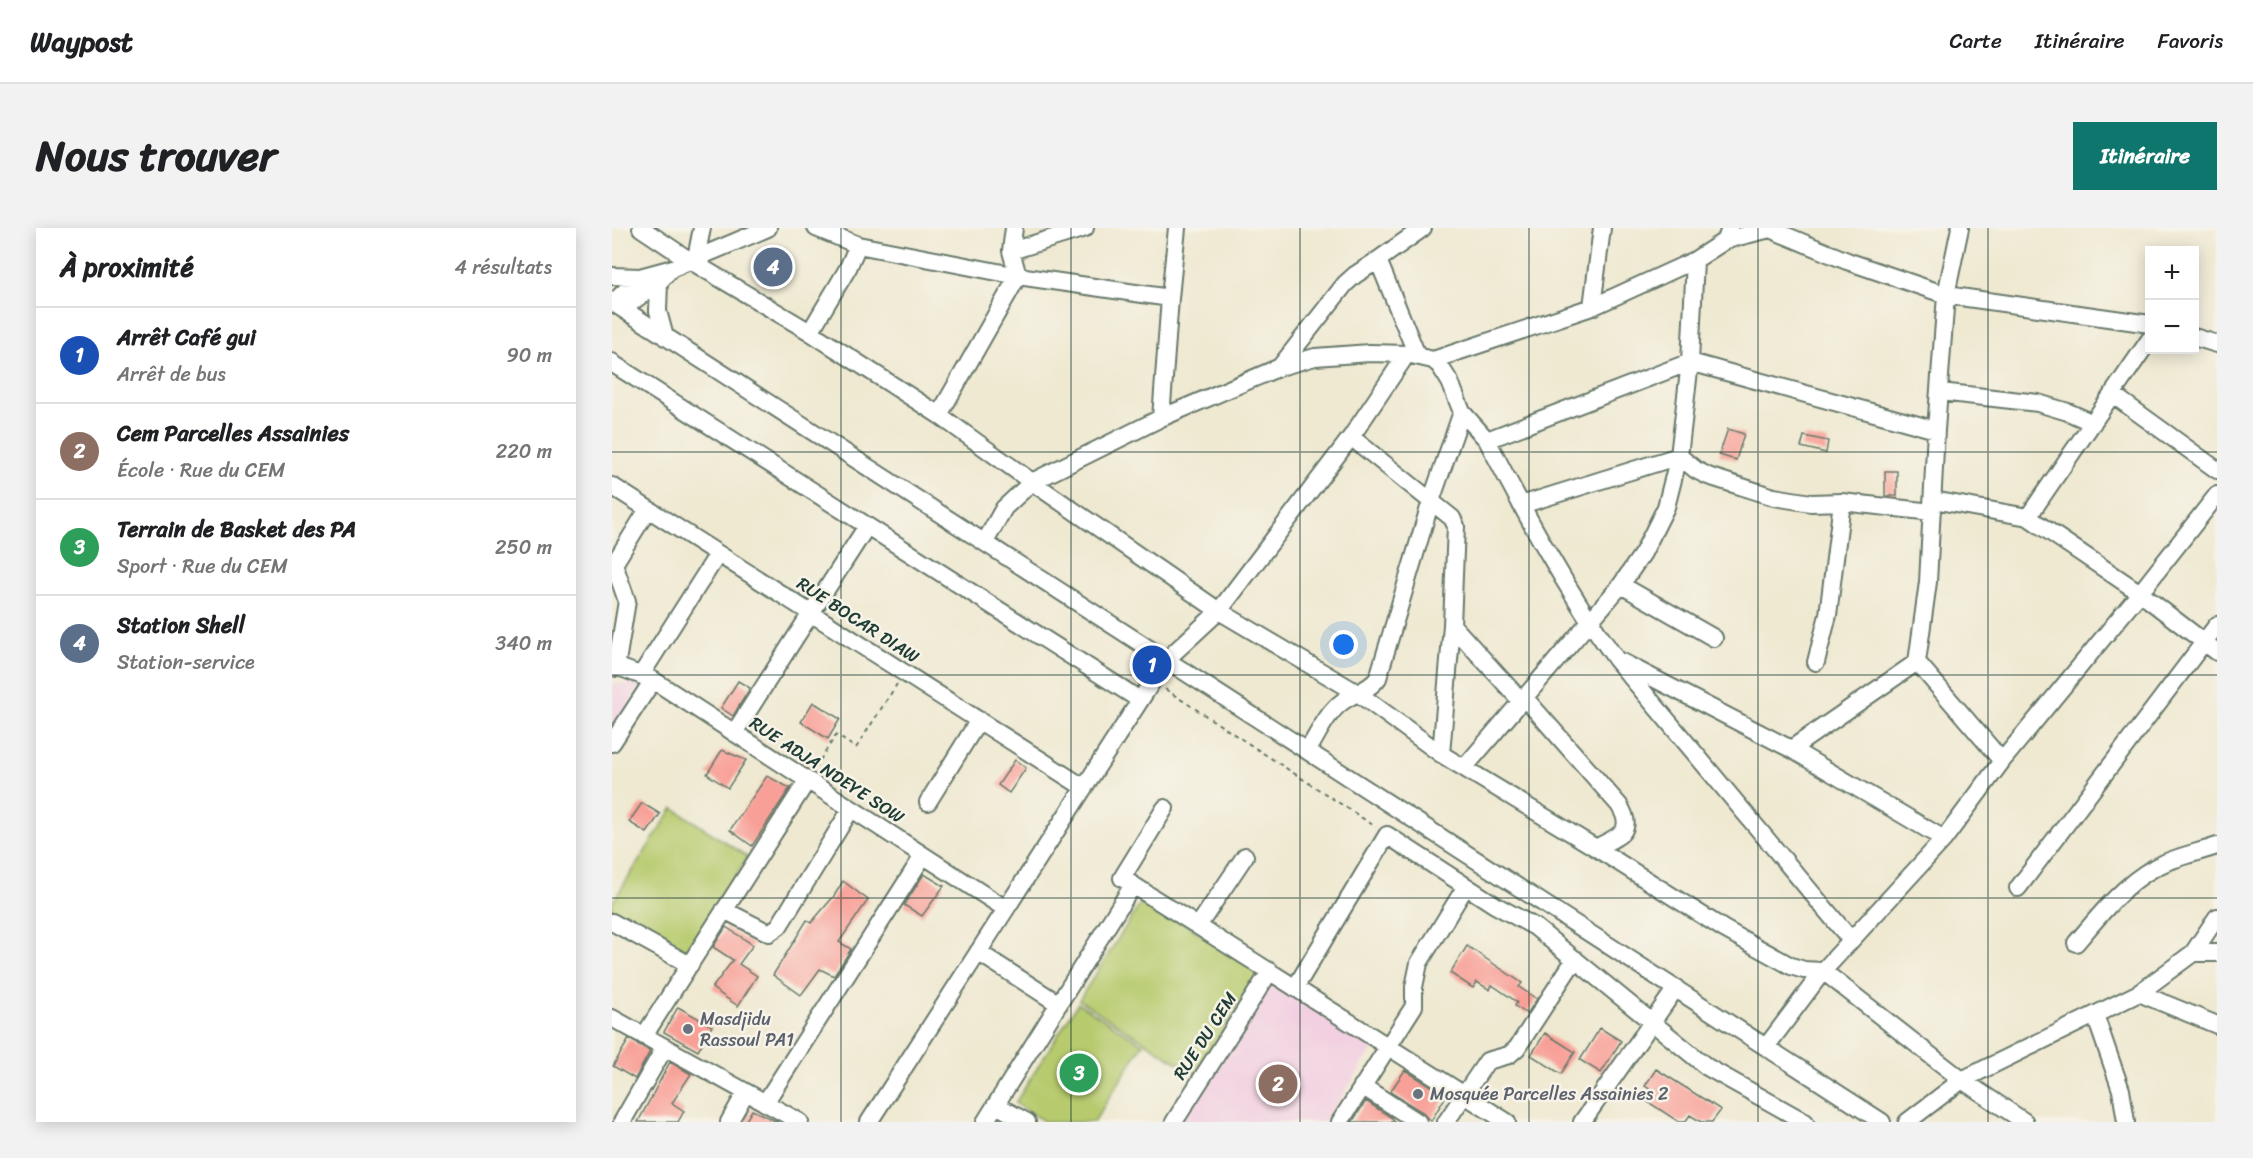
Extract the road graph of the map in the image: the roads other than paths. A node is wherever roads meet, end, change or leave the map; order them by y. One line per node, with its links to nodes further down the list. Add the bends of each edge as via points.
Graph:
1 (640, 228): 15 (street)
2 (702, 228): 15 (street)
3 (768, 228): 15 (street)
4 (816, 228): 13 (street)
5 (1014, 228): 14 (street)
6 (1085, 228): 14 (street)
7 (1177, 228): 24 (street)
8 (1423, 228): 16 (street)
9 (1602, 228): 26 (street)
10 (1960, 228): 23 (street)
11 (1772, 229): 12 (street); 23 (street, via 1847,261)
12 (1728, 234): 17 (street)
13 (858, 245): 20 (street); 28 (street)
14 (1011, 251): 20 (street)
15 (692, 259): 18 (street); 28 (street)
16 (1378, 260): 33 (street); 36 (street, via 1345,284)
17 (1695, 260): 26 (street); 35 (street)
18 (673, 268): 21 (street); 22 (street)
19 (612, 276): 21 (street)
20 (1018, 276): 24 (street); 40 (street)
21 (640, 277): 25 (street)
22 (659, 282): 25 (street); 29 (street, via 658,311)
23 (1946, 295): 27 (street); 37 (street)
24 (1170, 298): 41 (street)
25 (616, 304): 29 (street)
26 (1592, 307): 33 (street)
27 (2145, 323)
28 (810, 332): 40 (street)
29 (665, 337): 58 (street)
30 (2199, 339): 31 (street)
31 (2217, 344)
32 (2145, 346): 38 (street)
33 (1419, 356): 36 (street, via 1370,353 1316,357); 39 (street, via 1440,366); 44 (street)
34 (612, 362): 57 (street)
35 (1690, 362): 43 (street); 45 (street); 46 (street)
36 (1280, 367): 41 (street)
37 (1940, 392): 42 (street, via 2038,403); 43 (street)
38 (2112, 394): 42 (street); 47 (street)
39 (1462, 412): 45 (street); 51 (street)
40 (939, 416): 48 (street)
41 (1161, 418): 48 (street)
42 (2094, 423): 56 (street)
43 (1936, 430): 54 (street)
44 (1351, 437): 51 (street); 62 (street)
45 (1487, 440): 53 (street)
46 (1679, 456): 52 (street, via 1707,476 1774,497 1811,503); 53 (street); 60 (street, via 1666,507 1643,553)
47 (2217, 470)
48 (1032, 483): 58 (street, via 1004,508); 62 (street)
49 (612, 486): 55 (street, RUE BOCAR DIAW)
50 (2217, 495): 61 (street)
51 (1431, 501): 65 (street, via 1456,526); 75 (street, via 1378,678)
52 (1842, 502): 54 (street); 71 (street, via 1828,615)
53 (1521, 505): 64 (street)
54 (1933, 506): 56 (street); 72 (street)
55 (648, 509): 59 (street, RUE BOCAR DIAW); 73 (street, via 614,564 627,601)
56 (2028, 517): 61 (street)
57 (867, 526): 63 (street); 77 (street)
58 (985, 542): 70 (street)
59 (718, 554): 63 (street, RUE BOCAR DIAW); 74 (street)
60 (1621, 585): 64 (street); 67 (street)
61 (2140, 593): 68 (street); 84 (street)
62 (1219, 612): 70 (street); 75 (street)
63 (811, 613): 78 (street, RUE BOCAR DIAW); 79 (street)
64 (1590, 622): 69 (street); 76 (street)
65 (1452, 625): 76 (street); 83 (street)
66 (2217, 626): 68 (street)
67 (1714, 638)
68 (2211, 647): 98 (street)
69 (1616, 659): 81 (street); 104 (street)
70 (1166, 660): 77 (street); 82 (street)
71 (1816, 662)
72 (1917, 662): 81 (street); 84 (street)
73 (617, 668): 74 (street, RUE ADJA NDEYE SOW)
74 (647, 677): 79 (street, RUE ADJA NDEYE SOW); 80 (street)
75 (1359, 694): 82 (street, via 1333,710); 83 (street)
76 (1523, 699): 85 (street); 93 (street, via 1625,816 1623,833)
77 (1140, 700): 87 (street)
78 (980, 720): 87 (street, RUE BOCAR DIAW); 88 (street)
79 (734, 733): 86 (street, RUE ADJA NDEYE SOW)
80 (612, 743)
81 (1791, 749): 91 (street)
82 (1308, 750): 114 (street)
83 (1441, 754): 85 (street)
84 (2002, 762): 91 (street)
85 (1464, 768): 93 (street)
86 (807, 781): 90 (street, RUE ADJA NDEYE SOW); 100 (street)
87 (1083, 787): 99 (street)
88 (928, 802)
89 (1165, 808): 96 (street, via 1122,878)
90 (851, 809): 94 (street, RUE ADJA NDEYE SOW); 100 (street, via 779,926 770,933)
91 (1944, 839): 104 (street)
92 (2217, 846): 105 (street, via 2155,867 2110,904)
93 (1596, 848): 112 (street, via 1765,953 1791,966)
94 (922, 856): 99 (street, RUE ADJA NDEYE SOW); 129 (street)
95 (1245, 856): 103 (street)
96 (1133, 885): 103 (street); 116 (street)
97 (1466, 886): 109 (street, via 1535,927); 113 (street, via 1387,835); 122 (street, via 1419,963 1414,1006)
98 (2018, 888)
99 (1006, 909): 106 (street)
100 (724, 910): 110 (street)
101 (2217, 917): 107 (street)
102 (612, 922): 110 (street)
103 (1198, 926): 111 (street)
104 (1851, 940): 112 (street)
105 (2076, 943)
106 (978, 952): 116 (street); 134 (street)
107 (2193, 953): 108 (street); 115 (street)
108 (2217, 953)
109 (1575, 959): 119 (street); 128 (street, via 1518,1048 1509,1055 1486,1061)
110 (690, 965): 121 (street)
111 (1270, 971): 113 (street); 137 (street, RUE DU CEM)
112 (1823, 971): 124 (street); 125 (street)
113 (1295, 988): 122 (street)
114 (1676, 988): 119 (street); 124 (street)
115 (2139, 993): 117 (street); 120 (street)
116 (1059, 1004): 130 (street)
117 (2095, 1015): 125 (street); 147 (street, via 2121,1090)
118 (612, 1018): 121 (street)
119 (1651, 1023): 142 (street); 143 (street, via 1707,1067)
120 (2217, 1025)
121 (644, 1036): 123 (street)
122 (1387, 1046): 126 (street); 128 (street)
123 (665, 1047): 127 (street); 131 (street)
124 (1766, 1047): 144 (street)
125 (1962, 1080): 145 (street); 146 (street)
126 (1362, 1086): 138 (street); 139 (street)
127 (746, 1092): 129 (street); 132 (street)
128 (1464, 1095): 140 (street); 141 (street)
129 (765, 1103): 133 (street)
130 (996, 1105): 135 (street); 136 (street)
131 (622, 1122)
132 (729, 1122)
133 (800, 1122)
134 (869, 1122)
135 (985, 1122)
136 (1027, 1122)
137 (1173, 1122)
138 (1340, 1122)
139 (1418, 1122)
140 (1446, 1122)
141 (1507, 1122)
142 (1582, 1122)
143 (1805, 1122)
144 (1882, 1122)
145 (1907, 1122)
146 (2025, 1122)
147 (2126, 1122)

